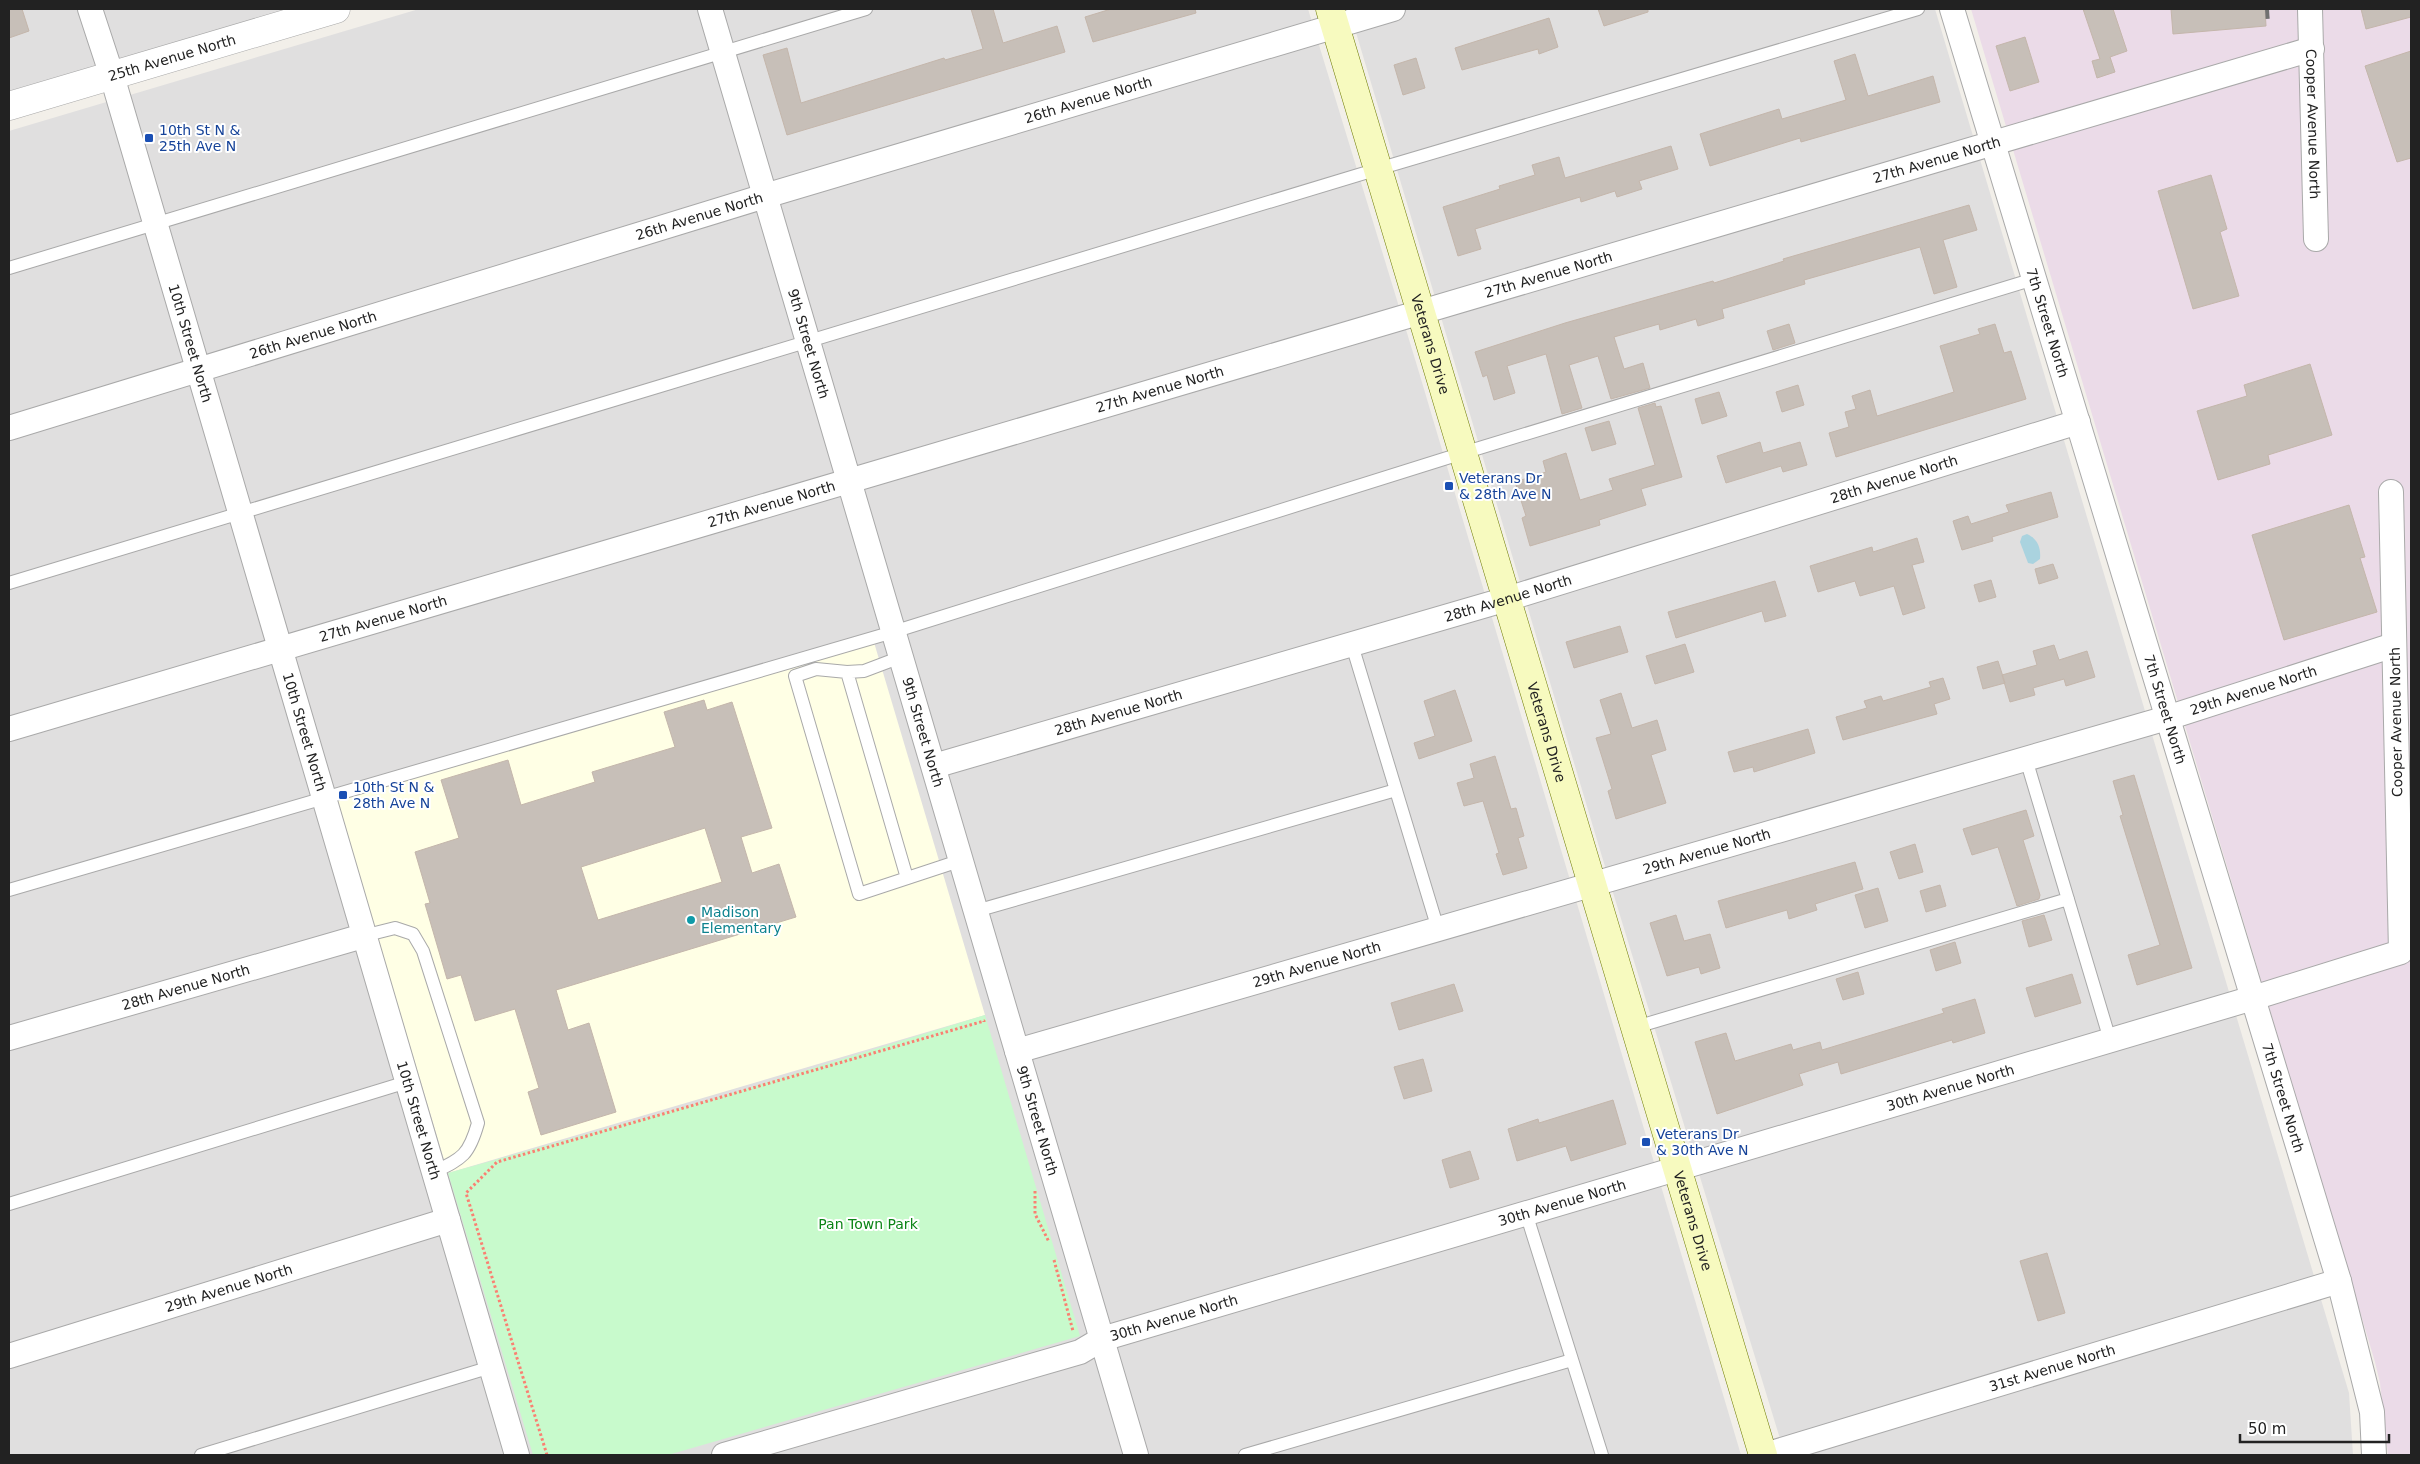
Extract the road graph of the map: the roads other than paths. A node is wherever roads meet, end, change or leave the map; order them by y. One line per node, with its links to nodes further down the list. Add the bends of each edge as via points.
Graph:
1 (90, 9): 12 (street, 10th Street North)
2 (336, 9): 12 (street, 25th Avenue North)
3 (710, 9): 11 (street, 9th Street North)
4 (866, 9): 11 (lane)
5 (1393, 9): 9 (street, 26th Avenue North)
6 (1918, 9): 15 (lane)
7 (1952, 9): 14 (street, 7th Street North)
8 (2310, 9): 10 (street, Cooper Avenue North)
9 (1333, 18): 15 (main road, Veterans Drive); 16 (street, 26th Avenue North)
10 (2312, 49): 14 (street, 27th Avenue North); 18 (street, Cooper Avenue North)
11 (722, 52): 16 (street, 9th Street North); 17 (lane)
12 (112, 76): 13 (street, 25th Avenue North); 17 (street, 10th Street North)
13 (9, 106)
14 (1993, 143): 20 (street, 7th Street North); 21 (street, 27th Avenue North)
15 (1378, 169): 21 (main road, Veterans Drive); 22 (lane)
16 (765, 196): 22 (street, 9th Street North); 23 (street, 26th Avenue North)
17 (155, 224): 19 (lane); 23 (street, 10th Street North)
18 (2316, 239)
19 (9, 268)
20 (2034, 279): 24 (street, 7th Street North); 26 (lane)
21 (1420, 313): 26 (main road, Veterans Drive); 27 (street, 27th Avenue North)
22 (808, 342): 27 (street, 9th Street North); 29 (lane)
23 (198, 370): 25 (street, 26th Avenue North); 29 (street, 10th Street North)
24 (2078, 422): 31 (street, 28th Avenue North); 38 (street, 7th Street North)
25 (9, 428)
26 (1463, 453): 31 (main road, Veterans Drive); 32 (lane)
27 (849, 481): 32 (street, 9th Street North); 35 (street, 27th Avenue North)
28 (2391, 492): 34 (street, Cooper Avenue North)
29 (240, 514): 30 (lane); 35 (street, 10th Street North)
30 (9, 583)
31 (1508, 599): 33 (street, 28th Avenue North); 46 (main road, Veterans Drive)
32 (894, 632): 36 (street, 9th Street North); 43 (lane)
33 (1352, 644): 41 (street, 28th Avenue North); 42 (lane)
34 (2394, 645): 38 (street, 29th Avenue North); 52 (street, Cooper Avenue North)
35 (280, 649): 39 (street, 27th Avenue North); 43 (street, 10th Street North)
36 (901, 657): 37 (lane, via 864,671); 41 (street, 9th Street North)
37 (848, 672): 45 (lane); 45 (lane, via 816,669 795,676 859,894)
38 (2167, 718): 40 (street, 29th Avenue North); 53 (street, 7th Street North)
39 (9, 729)
40 (2026, 758): 46 (street, 29th Avenue North); 48 (lane)
41 (934, 766): 44 (street, 9th Street North)
42 (1396, 790): 49 (lane); 50 (lane)
43 (324, 798): 47 (lane); 51 (street, 10th Street North)
44 (962, 860): 45 (lane); 49 (street, 9th Street North)
45 (907, 878)
46 (1594, 884): 50 (street, 29th Avenue North); 54 (main road, Veterans Drive)
47 (9, 890)
48 (2068, 899): 54 (lane); 56 (lane)
49 (976, 911): 57 (street, 9th Street North)
50 (1438, 929): 57 (street, 29th Avenue North)
51 (363, 936): 55 (street, 28th Avenue North); 58 (street, 10th Street North); 60 (lane, via 395,928 413,934 423,951 478,1123 473,1140 461,1159)
52 (2401, 952): 53 (street, 30th Avenue North)
53 (2253, 998): 56 (street, 30th Avenue North); 64 (street, 7th Street North)
54 (1636, 1027): 59 (main road, Veterans Drive)
55 (9, 1038)
56 (2110, 1040): 59 (street, 30th Avenue North)
57 (1017, 1051): 65 (street, 9th Street North)
58 (408, 1082): 60 (street, 10th Street North); 61 (lane)
59 (1678, 1168): 62 (street, 30th Avenue North); 75 (main road, Veterans Drive)
60 (434, 1172): 63 (street, 10th Street North)
61 (9, 1204)
62 (1526, 1213): 65 (street, 30th Avenue North); 67 (lane)
63 (448, 1220): 66 (street, 29th Avenue North); 68 (street, 10th Street North)
64 (2338, 1281): 75 (street, 31st Avenue North); 76 (street, 7th Street North, via 2372,1412)
65 (1102, 1339): 71 (street, 30th Avenue North, via 1080,1352); 72 (street, 9th Street North)
66 (9, 1356)
67 (1572, 1360): 73 (lane); 74 (lane)
68 (491, 1367): 69 (lane); 70 (street, 10th Street North)
69 (201, 1455)
70 (517, 1455)
71 (724, 1455)
72 (1136, 1455)
73 (1245, 1455)
74 (1602, 1455)
75 (1764, 1455)
76 (2374, 1455)

